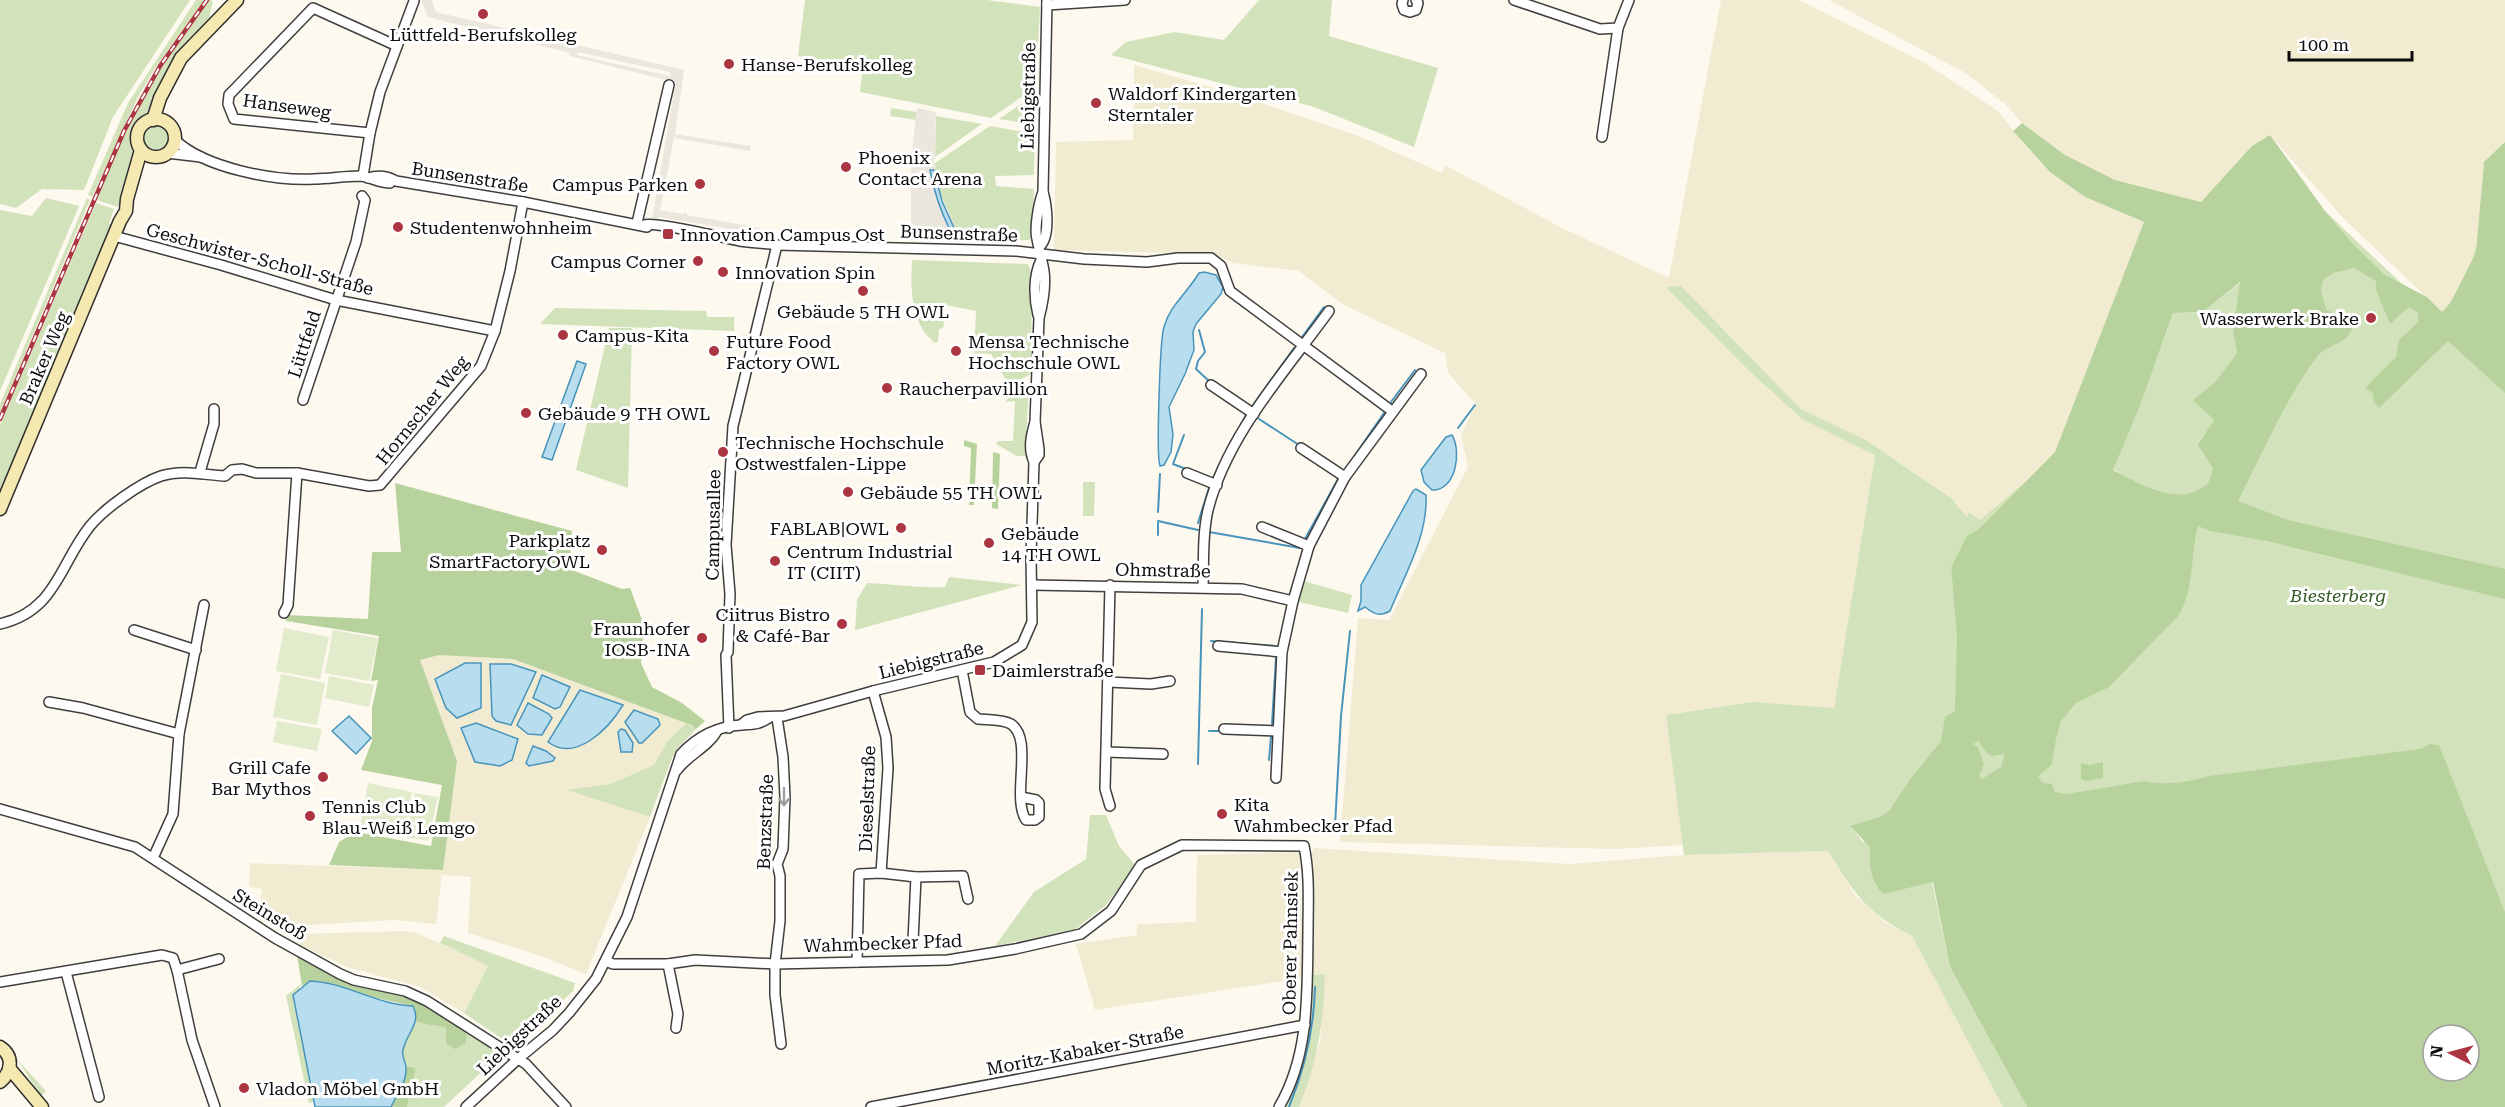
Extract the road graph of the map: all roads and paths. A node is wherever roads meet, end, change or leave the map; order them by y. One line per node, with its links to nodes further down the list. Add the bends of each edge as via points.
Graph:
1 (237, 0): 14 (street, via 182,58 165,89)
2 (321, 0): 10 (street, Hanseweg)
3 (1125, 0): 9 (street)
4 (1403, 0): 5 (street, via 1404,10 1410,12 1416,10)
5 (1416, 0)
6 (1514, 0): 11 (street, via 1600,29)
7 (1629, 0): 11 (street)
8 (414, 1): 12 (street)
9 (1047, 3): 27 (street, Liebigstraße, via 1043,192 1037,240)
10 (313, 8): 12 (street); 15 (street, Hanseweg, via 229,95 234,119)
11 (1618, 28): 16 (street)
12 (397, 46): 15 (street)
13 (669, 85): 24 (street)
14 (158, 120): 17 (street, via 172,128); 18 (street, Braker Weg, via 139,129 137,140)
15 (370, 133): 21 (street)
16 (1602, 136)
17 (175, 140): 19 (street); 20 (street, Bunsenstraße)
18 (146, 153): 19 (street, via 159,157); 25 (street, Braker Weg)
19 (167, 153): 20 (street, Bunsenstraße)
20 (201, 157): 21 (street, Bunsenstraße, via 237,170 280,178)
21 (365, 177): 23 (street, Bunsenstraße, via 379,176)
22 (362, 196): 28 (street, Lüttfeld, via 365,200 356,242)
23 (523, 202): 24 (street, Bunsenstraße); 30 (street, Hornscher Weg)
24 (641, 224): 26 (street, Bunsenstraße, via 654,230 668,228)
25 (114, 236): 28 (street, Geschwister-Scholl-Straße); 44 (street, Braker Weg)
26 (776, 249): 27 (street, Bunsenstraße); 64 (street, Campusallee, via 733,426 726,545 730,594 726,655)
27 (1040, 253): 31 (street, Bunsenstraße, via 1147,261 1212,258 1221,266 1230,291); 47 (street, Liebigstraße, via 1036,269 1039,318 1035,422 1031,435)
28 (336, 300): 30 (street, Geschwister-Scholl-Straße); 34 (street, Lüttfeld)
29 (1329, 311): 31 (street)
30 (494, 334): 40 (street, Hornscher Weg, via 481,366 380,486)
31 (1304, 346): 36 (street); 37 (street)
32 (1421, 374): 36 (street)
33 (1211, 385): 37 (street)
34 (303, 400)
35 (214, 409): 39 (street, via 214,424)
36 (1392, 411): 42 (street)
37 (1254, 414): 43 (street)
38 (1301, 448): 42 (street)
39 (200, 472): 40 (street, Hornscher Weg, via 225,476 242,469); 53 (street, Hornscher Weg, via 161,476 128,494 92,524 61,575 32,612)
40 (297, 473): 52 (street, via 288,605)
41 (1187, 473): 43 (street)
42 (1345, 477): 46 (street)
43 (1217, 485): 49 (street, via 1205,527)
44 (0, 509)
45 (1262, 527): 46 (street)
46 (1309, 546): 50 (street)
47 (1032, 585): 48 (street, Ohmstraße); 58 (street, Liebigstraße, via 1032,622 1022,645 1005,658)
48 (1110, 585): 49 (street, Ohmstraße); 60 (street)
49 (1203, 587): 50 (street, Ohmstraße, via 1242,590)
50 (1293, 601): 57 (street)
51 (204, 604): 56 (street)
52 (284, 613)
53 (0, 624)
54 (134, 630): 56 (street)
55 (1218, 646): 57 (street)
56 (196, 650): 67 (street)
57 (1281, 652): 66 (street)
58 (962, 670): 61 (street, Liebigstraße); 71 (street, via 970,712 978,719 1011,724 1020,736)
59 (1170, 681): 60 (street)
60 (1108, 682): 68 (street)
61 (873, 692): 63 (street, Liebigstraße); 76 (street, Dieselstraße, via 886,736 888,768)
62 (49, 702): 67 (street)
63 (773, 718): 64 (street, Liebigstraße, via 758,717); 84 (street, Benzstraße, one-way to 84, via 784,777)
64 (729, 728): 81 (street, Liebigstraße, via 717,731 694,747 677,770 627,917)
65 (1224, 729): 66 (street)
66 (1278, 731): 70 (street)
67 (179, 734): 75 (street, via 173,814)
68 (1107, 752): 69 (street); 72 (street, via 1105,789)
69 (1163, 754)
70 (1276, 778)
71 (1021, 797)
72 (1110, 806)
73 (0, 809): 75 (street, Steinstoß, via 135,847)
74 (1304, 846): 82 (street, Wahmbecker Pfad, via 1182,846 1141,865 1111,911 1081,934 948,960); 88 (street, Oberer Pahnsiek, via 1308,879)
75 (153, 858): 92 (street, Steinstoß, via 275,938 340,974 428,1001)
76 (881, 873): 77 (street, Dieselstraße); 82 (street, Dieselstraße, via 859,874)
77 (916, 877): 78 (street, Dieselstraße, via 963,876); 79 (street)
78 (968, 899)
79 (913, 941)
80 (219, 959): 85 (street)
81 (605, 962): 83 (street, Wahmbecker Pfad); 92 (street, Liebigstraße, via 569,1013)
82 (857, 962): 84 (street, Wahmbecker Pfad)
83 (668, 963): 84 (street, Wahmbecker Pfad, via 695,960); 89 (street, via 678,1014)
84 (775, 964): 90 (street, Benzstraße)
85 (177, 970): 86 (street, via 168,955); 97 (street, via 192,1040)
86 (66, 972): 87 (street); 95 (street)
87 (0, 982)
88 (1305, 1024): 100 (street, Moritz-Kabaker-Straße); 101 (street, Oberer Pahnsiek, via 1287,1093)
89 (676, 1028)
90 (781, 1044)
91 (0, 1047): 93 (street, via 8,1055)
92 (518, 1059): 98 (street, Liebigstraße); 99 (street, Steinstoß)
93 (10, 1069): 94 (street); 96 (street)
94 (1, 1081): 96 (street)
95 (99, 1097)
96 (40, 1104)
97 (215, 1107)
98 (466, 1107)
99 (566, 1107)
100 (871, 1107)
101 (1279, 1107)

